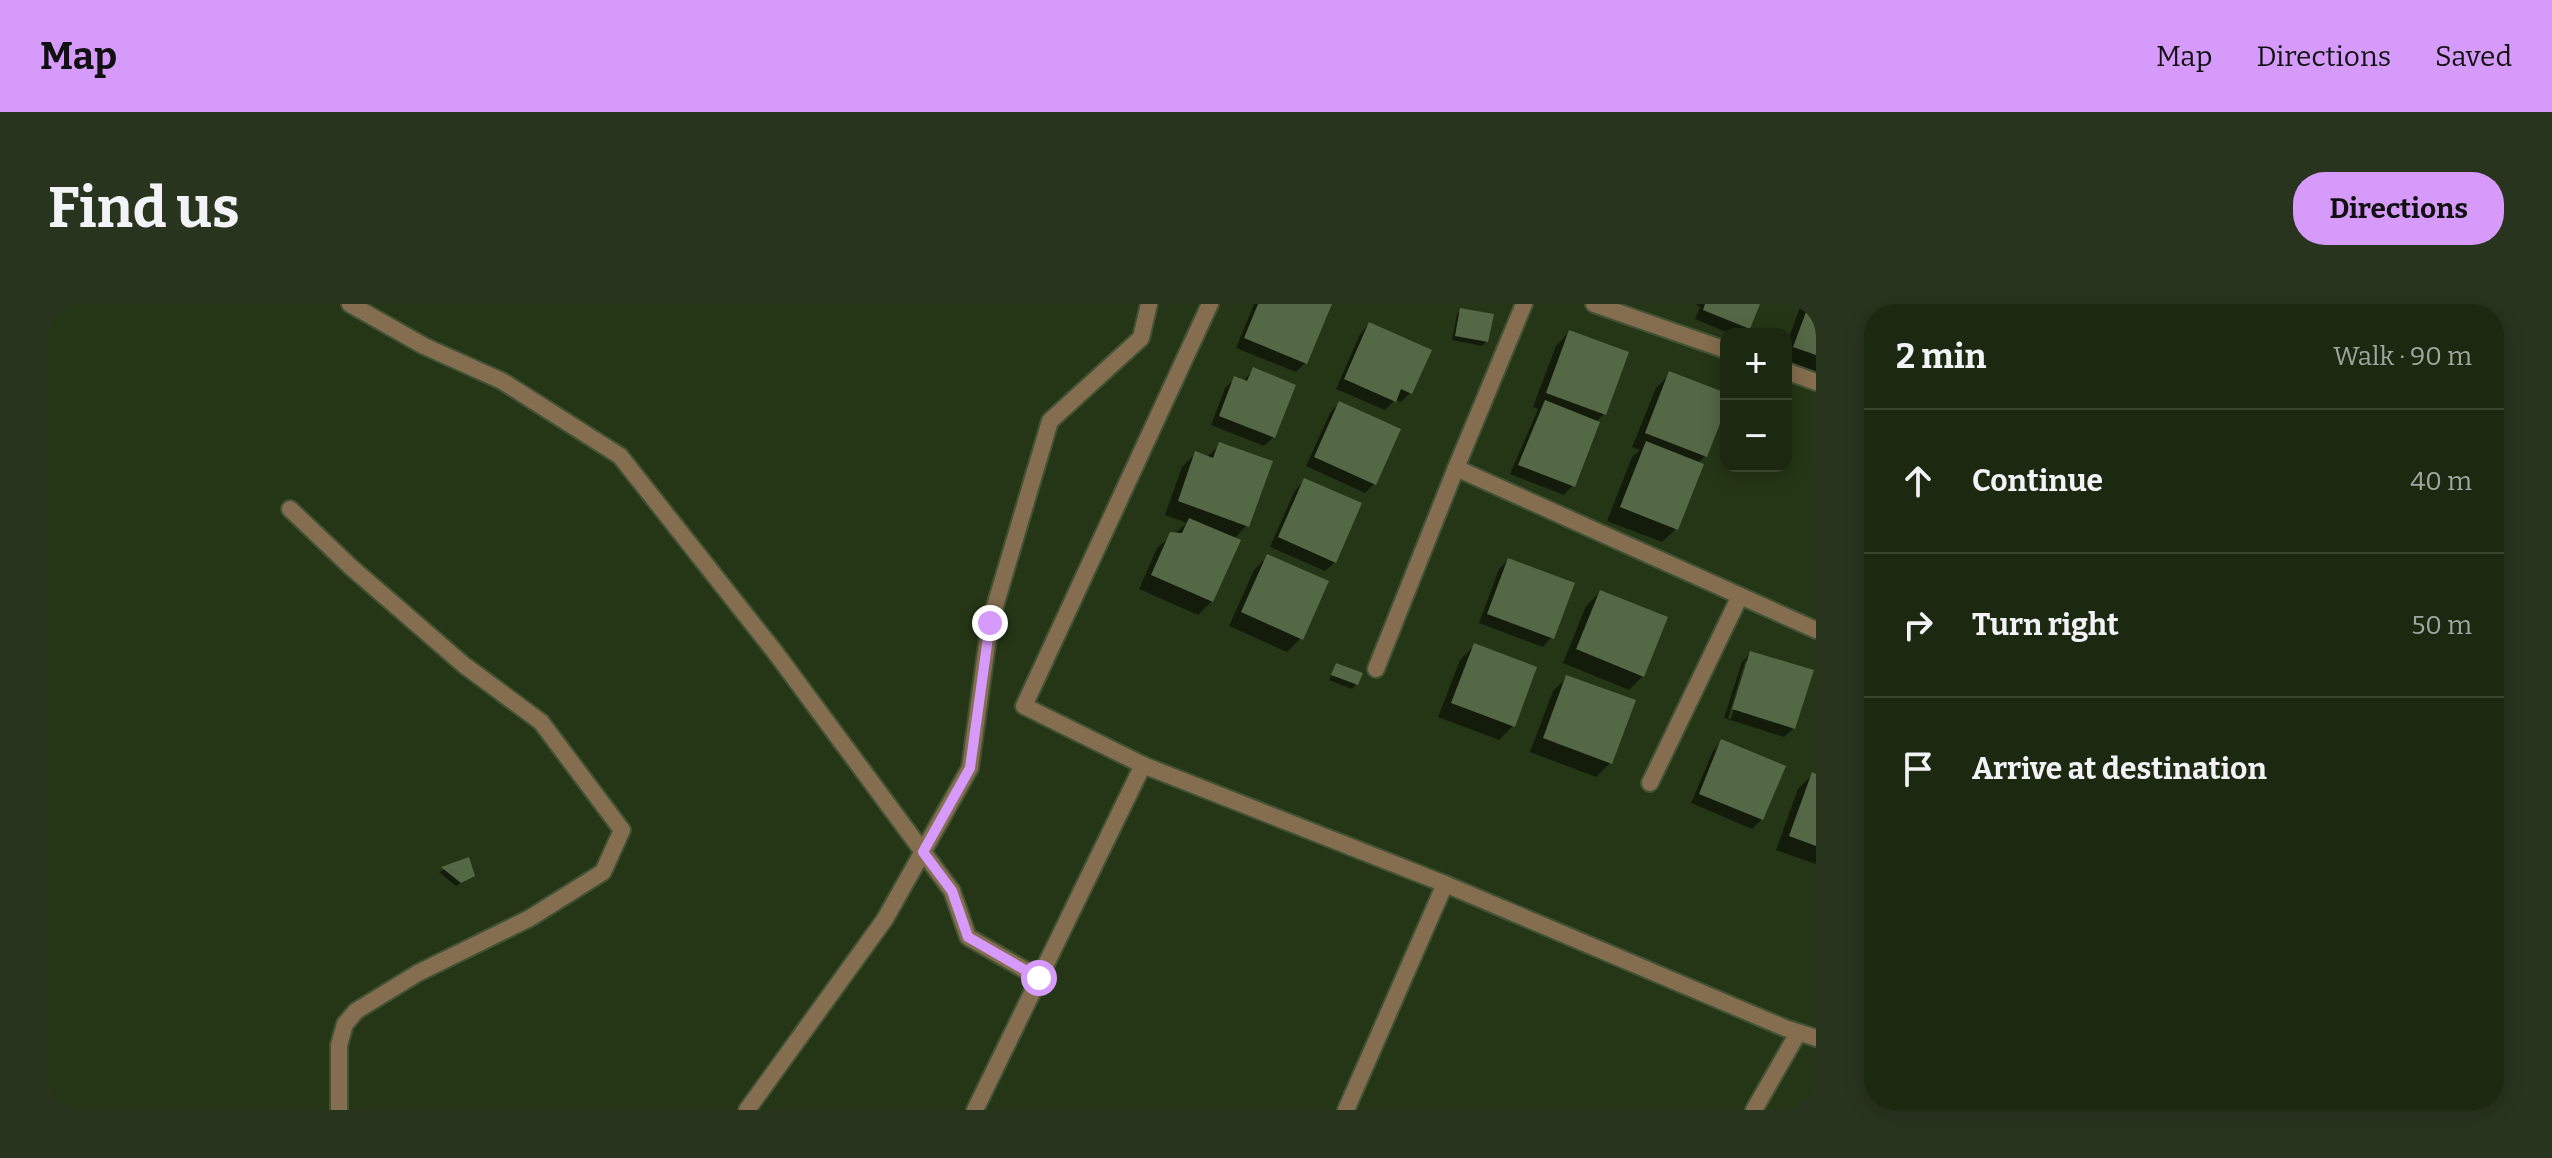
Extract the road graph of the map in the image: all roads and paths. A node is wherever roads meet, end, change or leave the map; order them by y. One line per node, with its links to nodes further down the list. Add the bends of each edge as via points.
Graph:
1 (350, 304): 16 (street, via 424,346 502,381 620,456)
2 (1149, 304): 16 (street, via 1141,338 1050,421 990,623 970,768)
3 (1210, 304): 14 (street, via 1024,706)
4 (1524, 304): 9 (street)
5 (1594, 304): 6 (street)
6 (1720, 348)
7 (1792, 373): 8 (street)
8 (1816, 382)
9 (1456, 468): 11 (street); 13 (street)
10 (290, 509): 21 (street, via 464,665 541,722 622,830 603,872 530,918 418,973 356,1011 345,1024 339,1045)
11 (1740, 596): 12 (street); 15 (street)
12 (1816, 630)
13 (1376, 669)
14 (1143, 765): 17 (street); 18 (street)
15 (1650, 783)
16 (923, 852): 18 (street, via 952,891 968,937); 22 (street, via 885,919)
17 (1445, 884): 19 (street); 24 (street)
18 (1039, 978): 23 (street)
19 (1798, 1033): 20 (street); 25 (street)
20 (1816, 1038)
21 (339, 1110)
22 (747, 1110)
23 (975, 1110)
24 (1346, 1110)
25 (1754, 1110)

